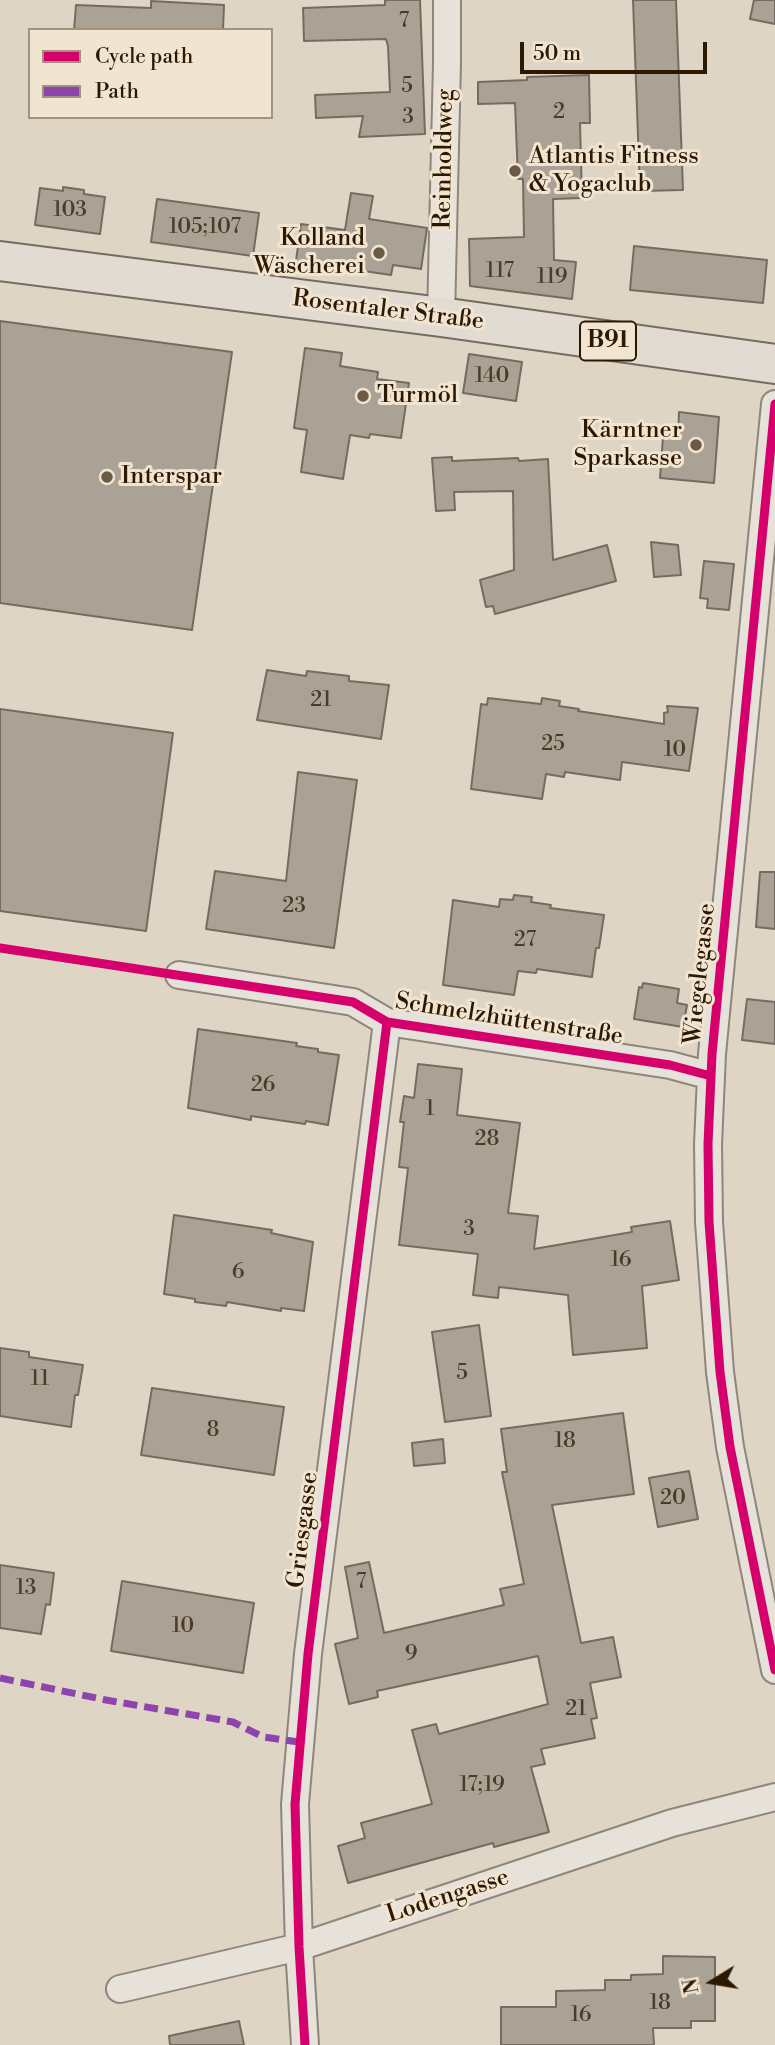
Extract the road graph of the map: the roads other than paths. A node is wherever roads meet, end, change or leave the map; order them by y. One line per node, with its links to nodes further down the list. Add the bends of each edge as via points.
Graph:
1 (447, 0): 3 (street, Reinholdweg)
2 (0, 261): 3 (main road, Rosentaler Straße / B91)
3 (441, 317): 4 (main road, Rosentaler Straße / B91)
4 (775, 364)
5 (775, 404): 8 (street, Wiegelegasse)
6 (179, 975): 7 (street, Schmelzhüttenstraße, via 353,1002)
7 (387, 1022): 8 (street, Schmelzhüttenstraße, via 670,1065); 11 (street, Griesgasse, via 305,1679 295,1804)
8 (711, 1076): 9 (street, Wiegelegasse, via 709,1222 720,1372 730,1447)
9 (775, 1670)
10 (775, 1797): 11 (street, Lodengasse, via 672,1823)
11 (299, 1947): 12 (street, Lodengasse); 13 (street, Griesgasse)
12 (120, 1989)
13 (305, 2045)

